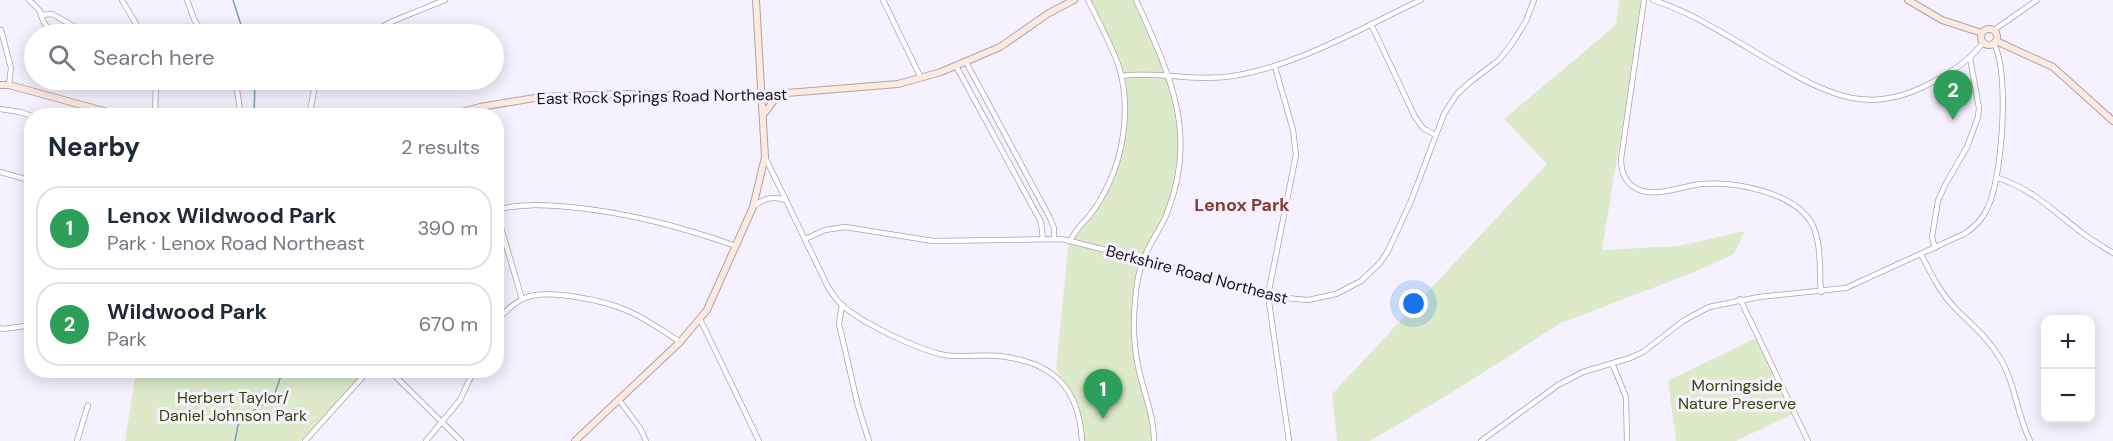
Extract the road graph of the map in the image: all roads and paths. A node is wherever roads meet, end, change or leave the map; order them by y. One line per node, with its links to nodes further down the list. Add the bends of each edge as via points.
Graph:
1 (29, 0): 16 (street)
2 (187, 0): 21 (street)
3 (445, 0): 22 (street)
4 (756, 0): 44 (street)
5 (883, 0): 35 (street)
6 (1074, 0): 30 (street, East Rock Springs Road Northeast, via 1000,47)
7 (1088, 0): 33 (street)
8 (1136, 0): 34 (street)
9 (1421, 0): 23 (street)
10 (1534, 0): 54 (street, Berkshire Road Northeast, via 1511,45 1499,60 1457,94)
11 (1644, 0): 74 (street, via 1621,159 1625,178 1645,192 1725,184 1761,190 1794,205 1816,233)
12 (1653, 0): 29 (street, via 1681,11 1814,86 1849,98 1879,100 1908,94)
13 (1908, 0): 26 (street, via 1942,20)
14 (2037, 0): 25 (street)
15 (122, 1): 20 (street)
16 (37, 3): 17 (street)
17 (41, 15): 18 (street); 19 (street, via 52,14)
18 (46, 24)
19 (70, 24)
20 (136, 24)
21 (197, 24)
22 (387, 24)
23 (1371, 24): 32 (street); 54 (street, via 1415,117)
24 (1, 30): 37 (street, via 11,68)
25 (1994, 30): 26 (street); 27 (street)
26 (1982, 33): 28 (street)
27 (1995, 43): 28 (street); 53 (street, via 2052,67); 59 (street, via 2002,95)
28 (1983, 44): 29 (street)
29 (1970, 58): 70 (street, via 1978,117 1938,201 1932,237)
30 (966, 62): 31 (street, East Rock Springs Road Northeast); 55 (street)
31 (956, 66): 35 (street, East Rock Springs Road Northeast); 56 (street)
32 (1275, 67): 34 (street, via 1225,77); 75 (street, via 1296,155)
33 (1121, 76): 34 (street); 68 (street, via 1124,123 1117,164 1101,199)
34 (1170, 77): 73 (street, via 1180,123 1179,170 1167,212)
35 (921, 78): 43 (street, East Rock Springs Road Northeast, via 878,86)
36 (0, 85): 37 (street)
37 (9, 85): 38 (street)
38 (24, 89)
39 (27, 90): 45 (street)
40 (156, 90): 46 (street)
41 (237, 90): 47 (street)
42 (313, 90): 48 (street)
43 (779, 94): 44 (street, East Rock Springs Road Northeast); 52 (street)
44 (761, 96): 49 (street, East Rock Springs Road Northeast, via 541,96); 52 (street)
45 (93, 108)
46 (155, 108)
47 (240, 108)
48 (310, 108)
49 (476, 108)
50 (0, 109): 51 (street)
51 (24, 113)
52 (763, 116): 57 (street)
53 (2113, 121)
54 (1435, 135): 75 (street, Berkshire Road Northeast, via 1404,219 1388,251 1371,272 1349,288 1322,298 1296,300)
55 (1010, 144): 56 (street); 67 (street, via 1050,218)
56 (1000, 149): 66 (street, via 1041,222)
57 (765, 157): 61 (street); 62 (street)
58 (0, 172): 60 (street)
59 (1998, 178): 70 (street, via 1979,222); 71 (street, via 2039,197)
60 (24, 179)
61 (786, 200): 62 (street, via 768,198); 65 (street)
62 (753, 207): 69 (street)
63 (504, 208): 69 (street, via 536,205 603,210 656,220)
64 (504, 237): 76 (street)
65 (804, 239): 66 (street, Berkshire Road Northeast, via 845,227 933,241); 78 (street, via 828,287)
66 (1043, 239): 67 (street, Berkshire Road Northeast)
67 (1054, 239): 68 (street, Berkshire Road Northeast)
68 (1071, 240): 73 (street, Berkshire Road Northeast)
69 (736, 246): 80 (street)
70 (1935, 248): 72 (street)
71 (2113, 253)
72 (1921, 254): 74 (street, via 1846,288); 105 (street, via 1945,296 1984,335 2001,360)
73 (1143, 260): 75 (street, Berkshire Road Northeast); 100 (street, via 1134,321 1138,365)
74 (1821, 292): 77 (street)
75 (1268, 295): 101 (street)
76 (522, 299): 79 (street); 83 (street, via 532,295 570,295 626,310)
77 (1740, 299): 84 (street, via 1700,312 1643,352); 104 (street)
78 (842, 305): 98 (street, via 839,324); 99 (street, via 878,328 932,351 957,356 1000,356 1038,366 1057,378 1071,396 1079,410)
79 (504, 314)
80 (700, 319): 83 (street); 97 (street)
81 (24, 326): 82 (street)
82 (0, 328)
83 (680, 342): 88 (street)
84 (1612, 363): 102 (street, via 1558,385); 103 (street, via 1626,396)
85 (362, 378): 92 (street)
86 (397, 378): 90 (street)
87 (470, 378): 90 (street)
88 (620, 400): 95 (street); 96 (street)
89 (88, 405): 91 (street)
90 (443, 422): 93 (street); 94 (street)
91 (77, 441)
92 (305, 441)
93 (426, 441)
94 (461, 441)
95 (574, 441)
96 (646, 441)
97 (759, 441)
98 (869, 441)
99 (1082, 441)
100 (1154, 441)
101 (1289, 441)
102 (1481, 441)
103 (1627, 441)
104 (1808, 441)
105 (2030, 441)

